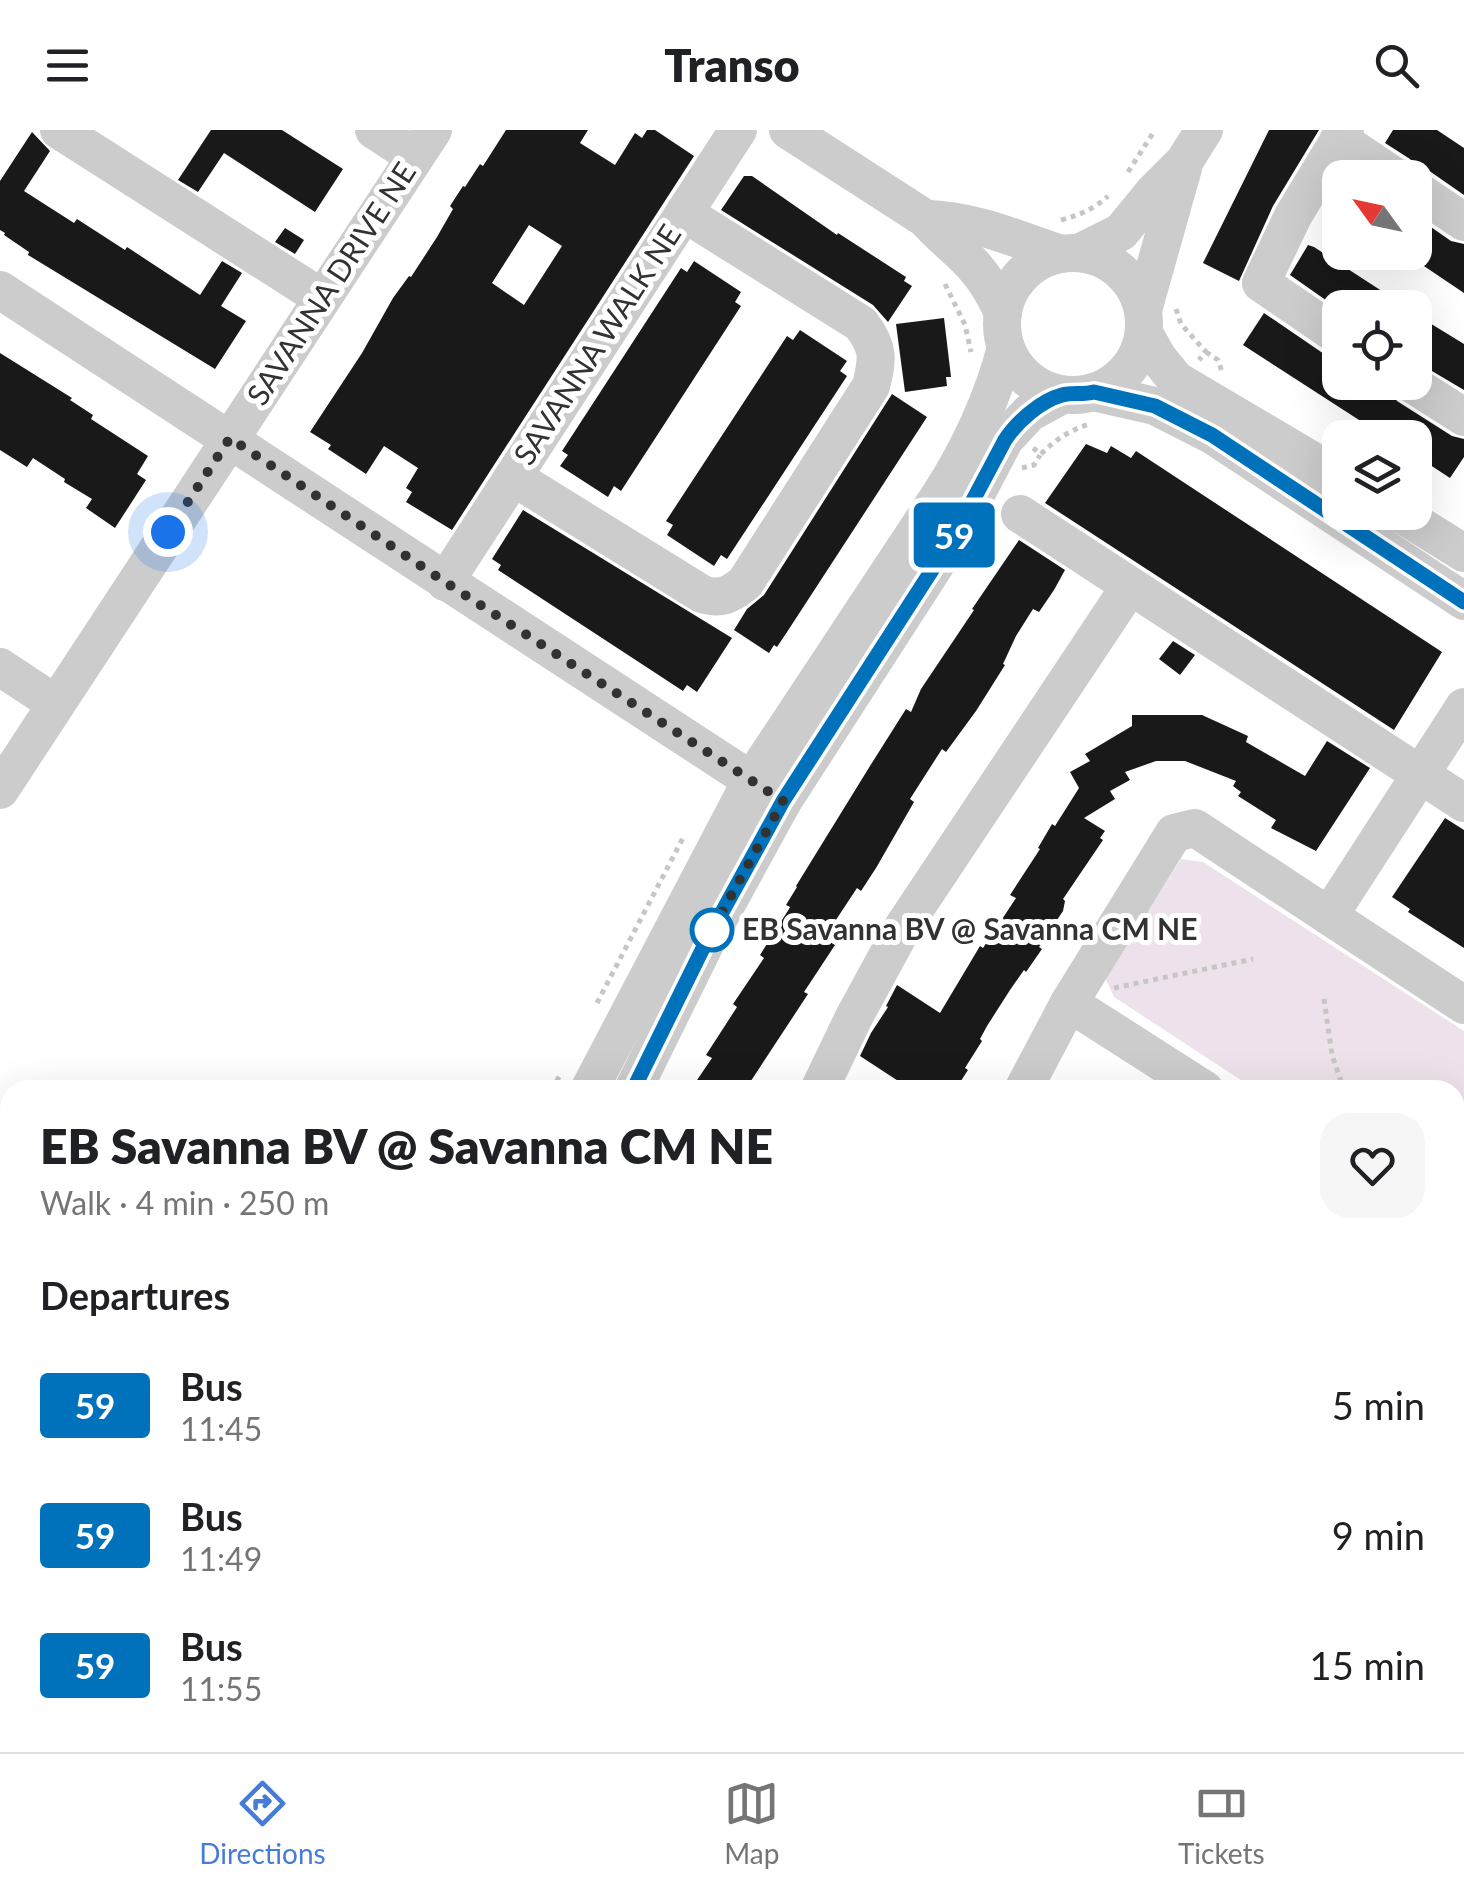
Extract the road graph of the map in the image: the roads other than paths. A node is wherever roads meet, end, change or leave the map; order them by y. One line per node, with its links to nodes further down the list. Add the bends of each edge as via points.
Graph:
1 (59, 130): 16 (street)
2 (374, 130): 7 (street)
3 (738, 130): 11 (street, SAVANNA WALK NE)
4 (1204, 130): 9 (street)
5 (796, 132): 12 (street)
6 (1342, 135): 8 (street); 18 (street, via 1261,283)
7 (424, 144): 16 (street, SAVANNA DRIVE NE)
8 (1374, 160)
9 (1184, 162): 14 (street, via 1122,232); 17 (street)
10 (1432, 201): 13 (street)
11 (684, 213): 25 (street, SAVANNA WALK NE); 25 (street, SAVANNA WALK NE, via 860,324 874,341 871,386 745,584 727,597 702,594)
12 (926, 219): 14 (street); 19 (street, via 994,292)
13 (1464, 222)
14 (1064, 243): 17 (street, via 1121,271); 19 (street, via 1017,281)
15 (0, 290): 23 (street)
16 (322, 298): 23 (street, SAVANNA DRIVE NE)
17 (1154, 316): 21 (street, via 1125,374); 24 (street, via 1158,358 1176,380)
18 (1322, 325)
19 (1004, 330): 21 (street, via 1014,364 1026,378); 37 (street, via 998,380 966,450)
20 (1432, 397): 22 (street)
21 (1087, 403): 31 (street, via 1155,406 1212,435); 37 (street, via 1029,413 1012,428 954,536)
22 (1464, 417)
23 (230, 438): 29 (street); 33 (street, SAVANNA DRIVE NE)
24 (1322, 466)
25 (513, 477): 29 (street, SAVANNA WALK NE)
26 (1020, 514): 30 (street)
27 (1427, 530): 28 (street)
28 (1464, 553)
29 (445, 582): 37 (street)
30 (1130, 586): 35 (street); 44 (street, via 903,926)
31 (1464, 602)
32 (0, 667): 33 (street)
33 (56, 704): 36 (street, SAVANNA DRIVE NE)
34 (1464, 707): 35 (street)
35 (1420, 775): 38 (street); 39 (street)
36 (0, 790)
37 (767, 791): 42 (street); 43 (street, via 709,936)
38 (1464, 803)
39 (1329, 916): 40 (street, via 1195,828 1174,833); 41 (street)
40 (1069, 1003): 45 (street); 46 (street)
41 (1464, 1005)
42 (594, 1080)
43 (639, 1080)
44 (823, 1080)
45 (1028, 1080)
46 (1189, 1080)

